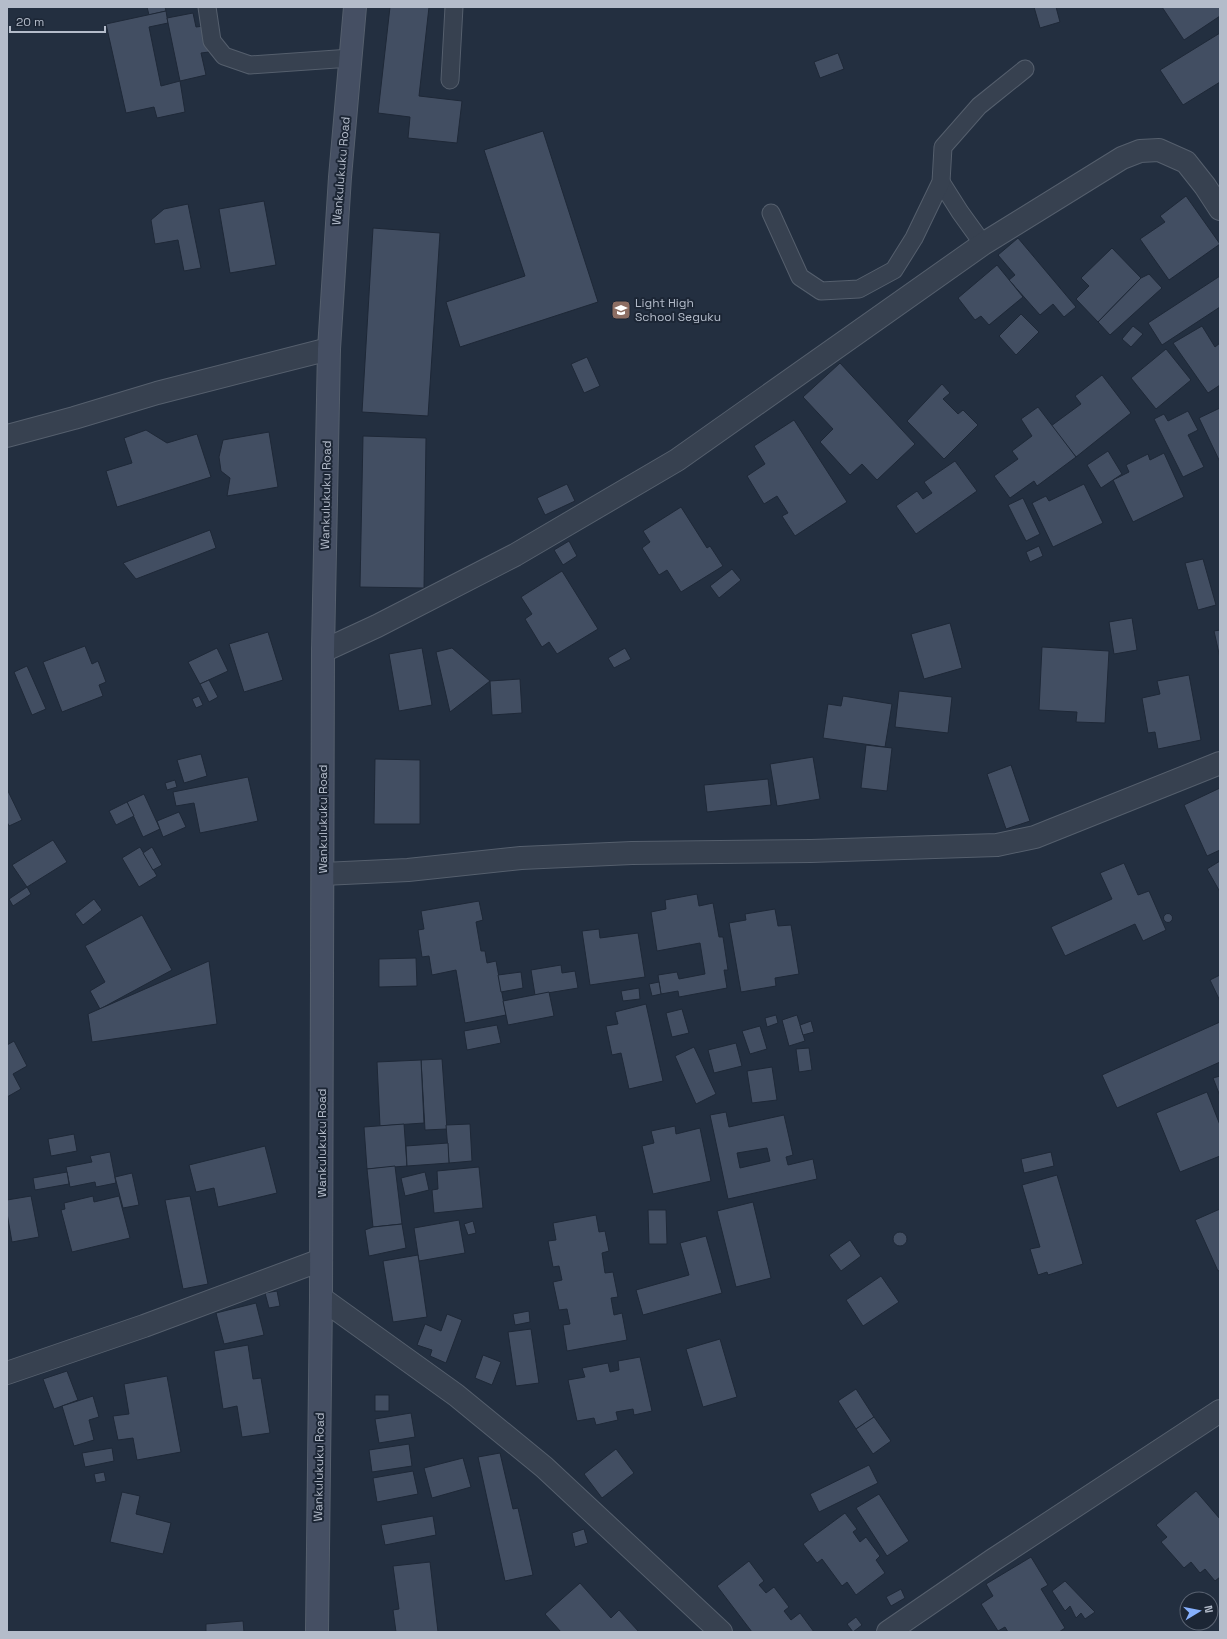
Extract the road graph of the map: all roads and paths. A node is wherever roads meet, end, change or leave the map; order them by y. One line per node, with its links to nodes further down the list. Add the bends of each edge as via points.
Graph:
1 (207, 7): 4 (lane, via 212,41 224,56 250,65)
2 (356, 7): 4 (main road, Wankulukuku Road)
3 (454, 7): 6 (lane)
4 (351, 58): 11 (main road, Wankulukuku Road)
5 (1025, 69): 7 (lane, via 979,106 943,147)
6 (450, 80)
7 (941, 182): 9 (lane, via 914,238 894,270 859,289 820,291 800,277); 10 (lane)
8 (1220, 209): 10 (street, via 1186,162 1159,150 1140,151 1122,158)
9 (771, 213)
10 (983, 244): 13 (street, via 677,460 514,555)
11 (329, 349): 12 (street, via 157,393); 13 (main road, Wankulukuku Road)
12 (7, 436)
13 (323, 651): 15 (main road, Wankulukuku Road)
14 (1220, 763): 15 (street, via 1035,837 997,845 632,853 521,858 408,870)
15 (323, 874): 16 (main road, Wankulukuku Road)
16 (321, 1260): 17 (main road, Wankulukuku Road); 18 (street, via 144,1326)
17 (321, 1298): 20 (main road, Wankulukuku Road); 21 (street, via 456,1395 544,1467)
18 (7, 1373)
19 (1220, 1411): 22 (street)
20 (317, 1632)
21 (721, 1632)
22 (888, 1632)

